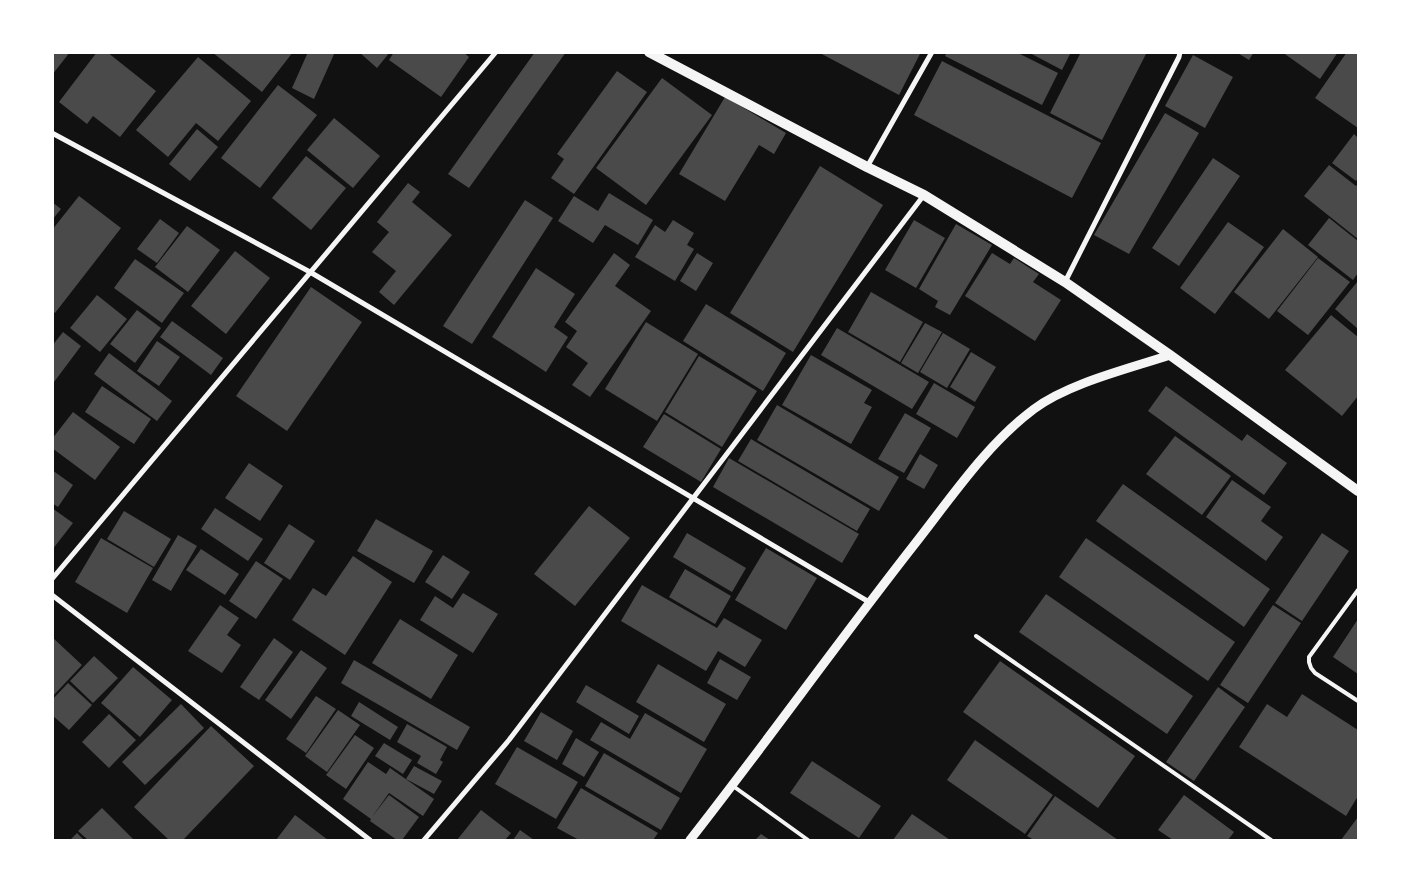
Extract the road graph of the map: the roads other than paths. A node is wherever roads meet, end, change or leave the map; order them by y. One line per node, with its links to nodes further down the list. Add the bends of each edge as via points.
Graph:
1 (496, 52): 8 (street)
2 (649, 52): 6 (main road)
3 (932, 52): 6 (street)
4 (1180, 52): 9 (street)
5 (52, 133): 8 (street)
6 (867, 168): 7 (main road)
7 (924, 195): 9 (main road); 12 (street)
8 (310, 272): 12 (street); 13 (street)
9 (1065, 282): 10 (main road)
10 (1170, 355): 11 (main road); 16 (street, via 1064,391 1034,409 1006,434 965,480)
11 (1358, 491)
12 (692, 498): 16 (street); 21 (street, via 509,740)
13 (52, 579)
14 (1358, 590): 18 (lane, via 1308,657 1308,662 1315,673)
15 (52, 595): 20 (street)
16 (869, 602): 19 (street)
17 (976, 636): 24 (lane)
18 (1358, 701)
19 (732, 786): 22 (street); 23 (lane)
20 (370, 840)
21 (424, 840)
22 (690, 840)
23 (808, 840)
24 (1270, 840)

